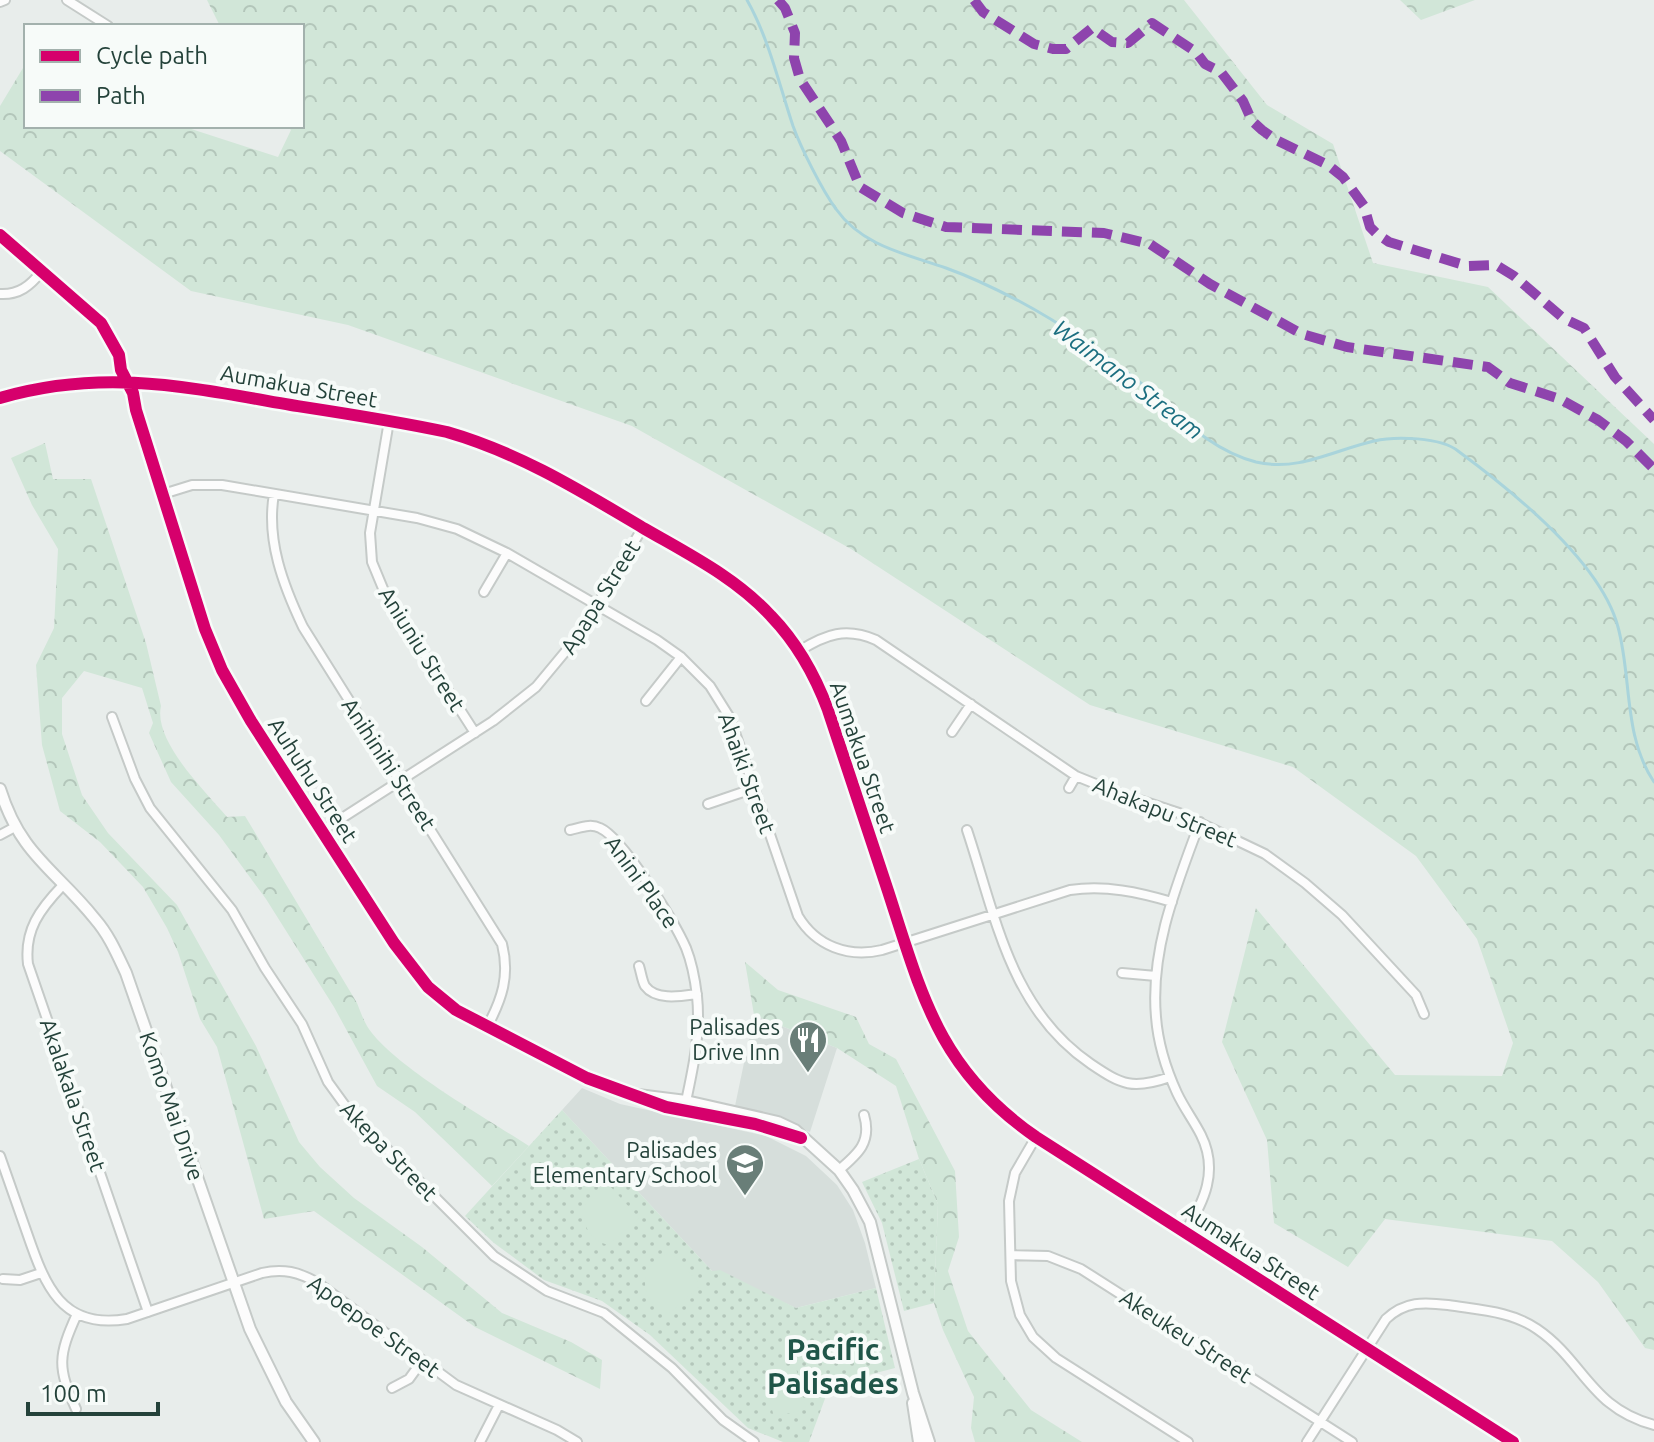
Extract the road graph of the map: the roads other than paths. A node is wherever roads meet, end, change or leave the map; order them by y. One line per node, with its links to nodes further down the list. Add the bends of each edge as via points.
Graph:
1 (67, 0): 2 (street)
2 (105, 24)
3 (0, 235): 4 (street, Auhuhu Street)
4 (42, 271): 5 (street, via 23,290); 6 (street, Auhuhu Street, via 101,323)
5 (0, 294)
6 (127, 381): 7 (street, Aumakua Street, via 60,385); 8 (street, Aumakua Street); 9 (street, Auhuhu Street)
7 (0, 398)
8 (389, 421): 11 (street, Aniuniu Street); 12 (street, Aumakua Street, via 501,449)
9 (163, 494): 10 (street, Ahaiki Street, via 202,484); 33 (street, Auhuhu Street, via 222,670)
10 (274, 494): 11 (street, Ahaiki Street); 24 (street, Anihinihi Street, via 272,537 296,613)
11 (374, 511): 13 (street, Ahaiki Street, via 457,529); 22 (street, Aniuniu Street, via 370,544 379,581)
12 (643, 527): 15 (street, Apapa Street); 16 (street, Aumakua Street, via 735,583 773,617)
13 (507, 553): 14 (street); 15 (street, Ahaiki Street)
14 (484, 592)
15 (597, 605): 17 (street, Ahaiki Street); 22 (street, Apapa Street, via 549,674)
16 (799, 651): 19 (street, Ahakapu Street, via 830,634 864,635); 38 (street, Aumakua Street, via 828,710)
17 (681, 657): 18 (street); 25 (street, Ahaiki Street, via 726,711)
18 (646, 701)
19 (971, 704): 21 (street); 23 (street, Ahakapu Street)
20 (112, 717): 69 (street, Akepa Street, via 150,808 232,910 302,1024 328,1082 355,1118 494,1256 547,1291 604,1313)
21 (952, 732)
22 (475, 733): 24 (street, Apapa Street)
23 (1076, 776): 26 (street, Ahakapu Street); 29 (street, Ahakapu Street)
24 (399, 781): 33 (street, Apapa Street); 44 (street, Anihinihi Street, via 502,944 504,988)
25 (755, 788): 28 (street); 38 (street, Ahaiki Street, via 803,925 827,945 847,952 869,953)
26 (1069, 788)
27 (0, 789): 30 (street, Komo Mai Drive)
28 (708, 804)
29 (1200, 822): 36 (street); 43 (street, Ahakapu Street, via 1265,854 1324,898 1416,995)
30 (15, 827): 34 (street); 35 (street, Komo Mai Drive)
31 (570, 830): 42 (street, Anini Place, via 597,826 618,843 678,931)
32 (967, 830): 37 (street)
33 (322, 831): 44 (street, Auhuhu Street, via 412,969 440,998)
34 (0, 835)
35 (63, 885): 55 (street, Komo Mai Drive, via 97,921 126,973); 56 (street, Akalakala Street, via 33,924 28,964)
36 (1172, 902): 37 (street, Ahaiki Street, via 1129,890 1084,888); 41 (street)
37 (994, 913): 38 (street, Ahaiki Street); 45 (street, via 1021,988 1059,1040 1122,1083 1145,1085)
38 (904, 942): 48 (street, Aumakua Street, via 929,1013 956,1061 990,1100)
39 (639, 966): 42 (street, via 653,992)
40 (1122, 973): 41 (street)
41 (1156, 976): 45 (street, via 1156,1018)
42 (697, 994): 46 (street, Anini Place, via 698,1036)
43 (1424, 1014)
44 (487, 1027): 46 (street, Auhuhu Street, via 643,1101)
45 (1170, 1077): 51 (street, via 1209,1159 1206,1194)
46 (685, 1106): 50 (street, Auhuhu Street, via 801,1138)
47 (864, 1115): 50 (street, via 866,1140)
48 (1036, 1137): 51 (street, Aumakua Street); 52 (street, via 1010,1192)
49 (0, 1156): 53 (street)
50 (839, 1170): 61 (street, Auhuhu Street, via 874,1232)
51 (1185, 1232): 58 (street, Aumakua Street)
52 (1011, 1255): 64 (street, Akeukeu Street, via 1048,1256 1081,1269); 72 (street, via 1016,1304 1043,1348)
53 (41, 1273): 54 (street); 57 (street, via 54,1296)
54 (3, 1279)
55 (234, 1282): 56 (street, Apoepoe Street); 59 (street, Apoepoe Street, via 269,1271 298,1272); 66 (street, Komo Mai Drive, via 264,1362)
56 (148, 1312): 57 (street, Apoepoe Street, via 115,1321)
57 (77, 1314): 63 (street, via 61,1359)
58 (1366, 1348): 64 (street); 65 (street, via 1386,1319 1412,1303 1497,1312 1537,1329 1608,1403); 75 (street, Aumakua Street)
59 (422, 1361): 60 (street, via 409,1379); 62 (street, Apoepoe Street)
60 (392, 1388)
61 (913, 1393): 70 (street, Auhuhu Street); 71 (street, Auhuhu Street)
62 (499, 1405): 67 (street); 68 (street, Apoepoe Street)
63 (76, 1409)
64 (1320, 1421): 73 (street); 74 (street, Akeukeu Street)
65 (1654, 1425)
66 (314, 1442)
67 (480, 1442)
68 (577, 1442)
69 (754, 1442)
70 (919, 1442)
71 (929, 1442)
72 (1188, 1442)
73 (1307, 1442)
74 (1352, 1442)
75 (1513, 1442)

